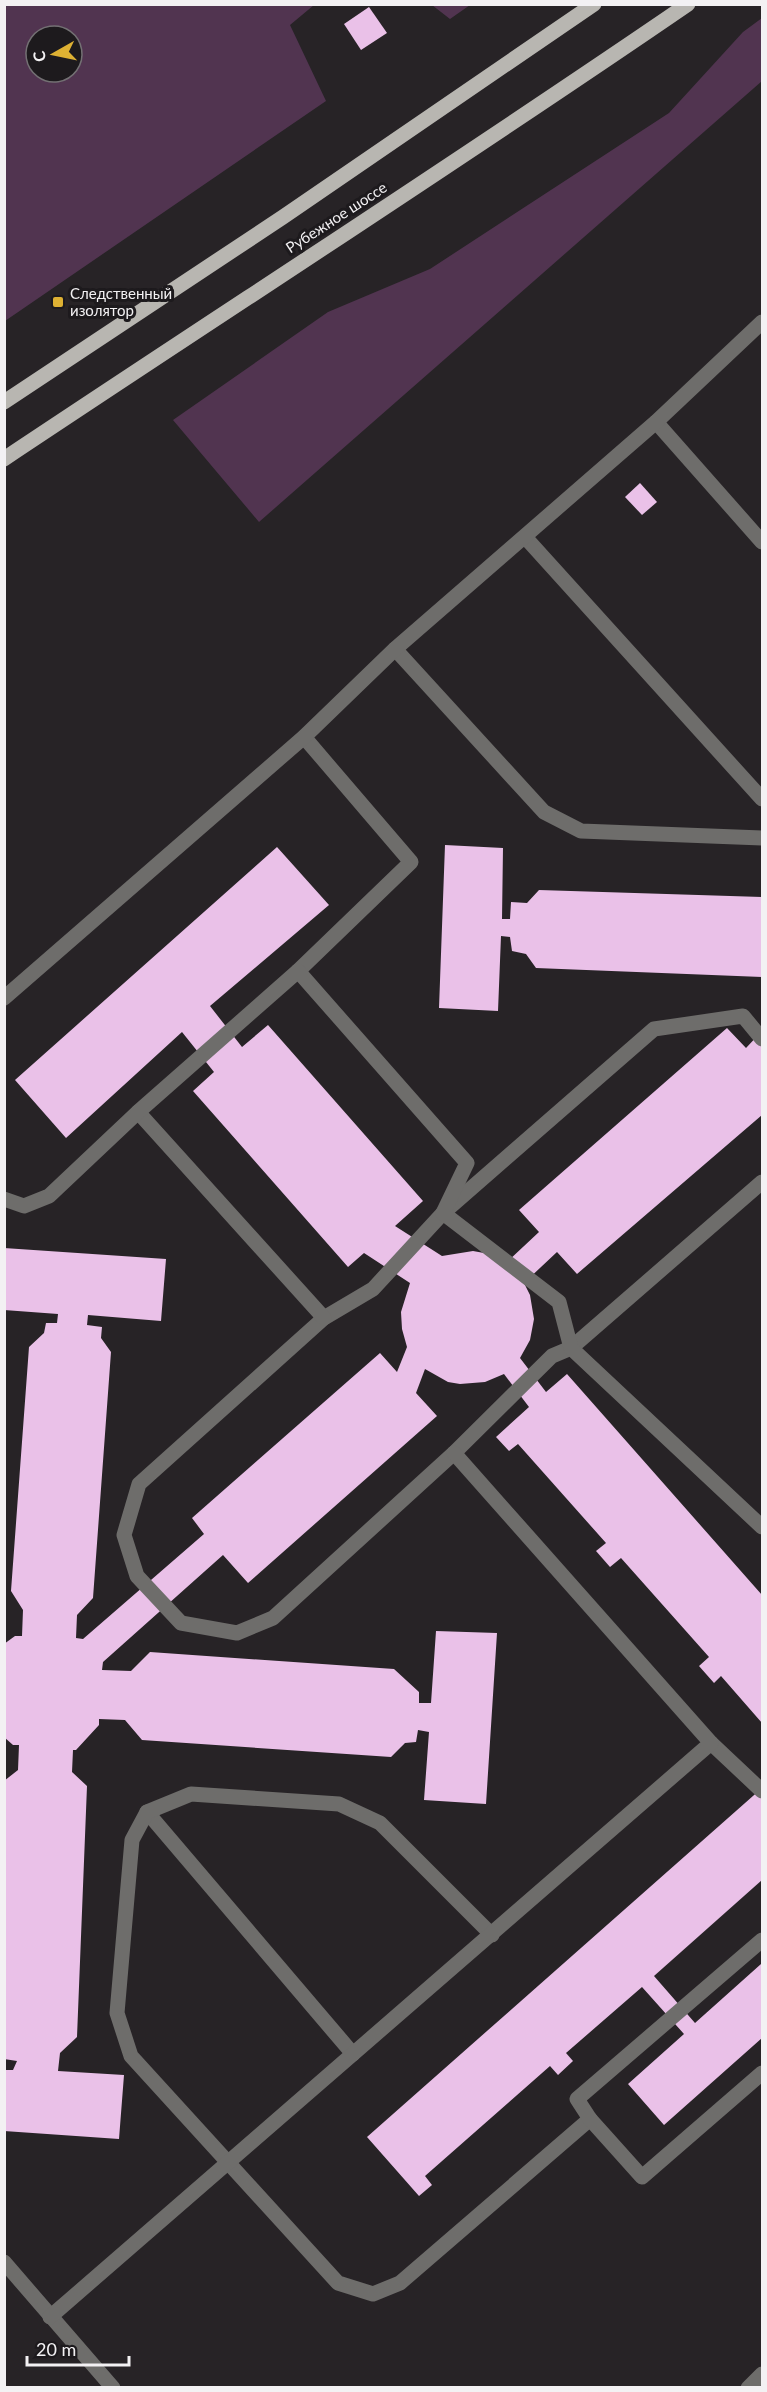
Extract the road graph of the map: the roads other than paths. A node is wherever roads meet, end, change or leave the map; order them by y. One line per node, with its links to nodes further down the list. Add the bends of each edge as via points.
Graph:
1 (594, 4): 4 (main road, Рубежное шоссе)
2 (688, 4): 6 (main road, Рубежное шоссе)
3 (762, 322): 5 (lane)
4 (4, 402)
5 (656, 422): 7 (lane); 8 (lane)
6 (4, 459)
7 (525, 537): 9 (lane); 11 (lane)
8 (762, 542)
9 (395, 649): 10 (lane); 12 (lane, via 544,812 581,831)
10 (304, 737): 13 (lane, via 411,862); 14 (lane)
11 (762, 799)
12 (762, 838)
13 (298, 971): 16 (lane); 19 (lane, via 467,1163)
14 (4, 998)
15 (762, 1039): 19 (lane, via 743,1016 654,1029)
16 (138, 1112): 18 (lane, via 49,1197 24,1206); 20 (lane)
17 (762, 1182): 21 (lane)
18 (4, 1199)
19 (443, 1214): 20 (lane, via 373,1289); 21 (lane, via 559,1302)
20 (324, 1318): 22 (lane, via 139,1484 124,1535 137,1576 181,1623 237,1633 273,1618)
21 (571, 1348): 22 (lane, via 552,1356); 23 (lane)
22 (454, 1453): 24 (lane)
23 (762, 1527)
24 (711, 1743): 25 (lane); 27 (lane)
25 (762, 1791)
26 (147, 1812): 27 (lane, via 191,1794 339,1804 380,1823); 29 (lane); 32 (lane, via 132,1840 117,2013 131,2056)
27 (492, 1935): 29 (lane)
28 (762, 1940): 31 (lane, via 577,2099)
29 (353, 2054): 32 (lane)
30 (762, 2073): 31 (lane, via 642,2177)
31 (590, 2119): 32 (lane, via 400,2283 373,2294 338,2283)
32 (227, 2164): 34 (lane)
33 (4, 2262): 34 (lane)
34 (50, 2317): 36 (lane)
35 (762, 2374): 37 (lane)
36 (113, 2388)
37 (748, 2388)

